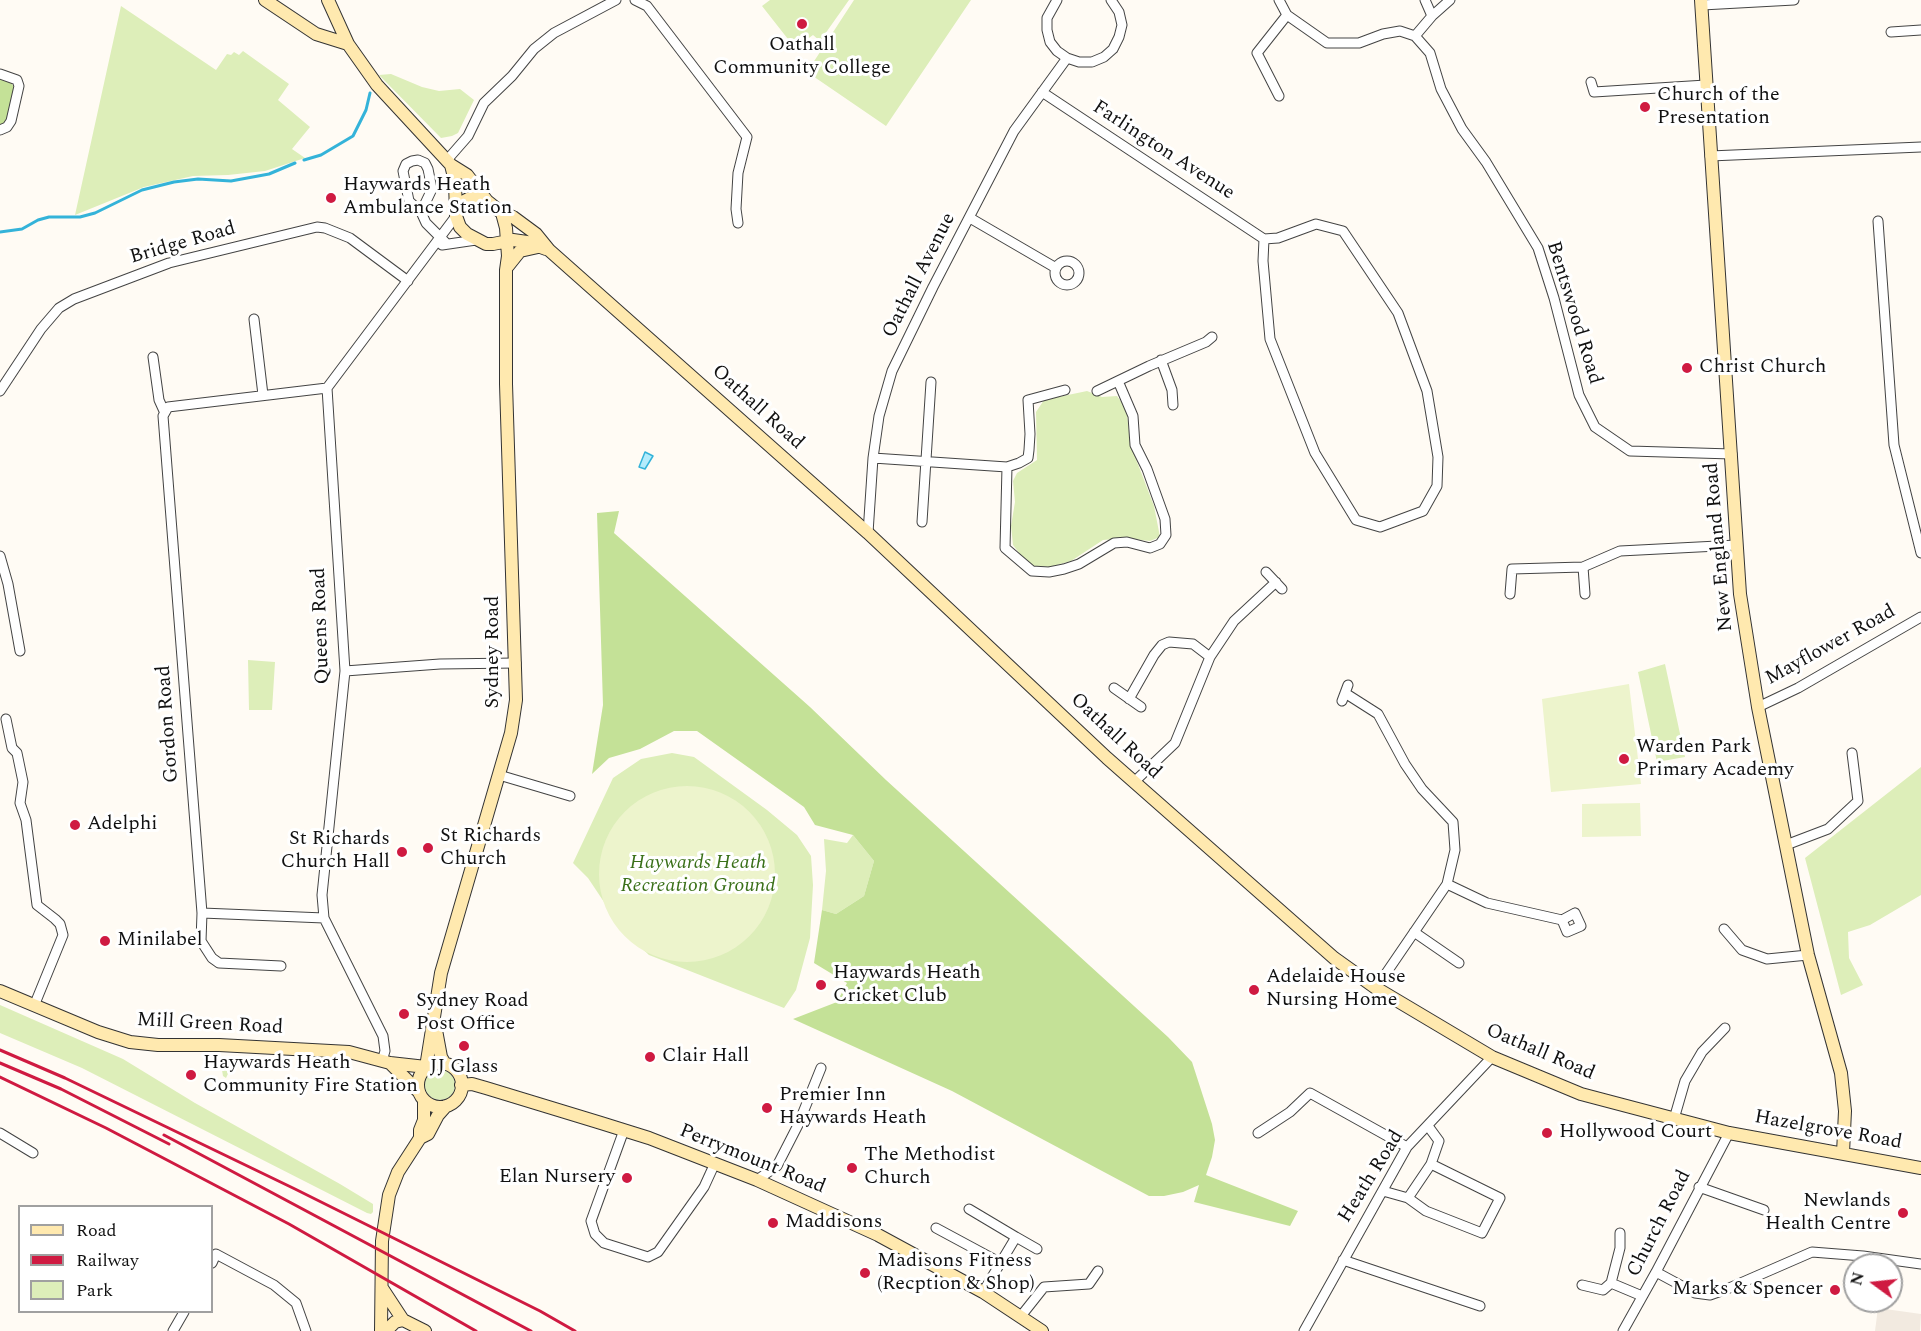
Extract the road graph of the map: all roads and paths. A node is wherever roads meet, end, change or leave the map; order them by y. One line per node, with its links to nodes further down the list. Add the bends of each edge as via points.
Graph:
1 (264, 0): 17 (main road, via 316,34)
2 (328, 0): 17 (main road)
3 (616, 0): 27 (street, via 554,33 534,49 484,103 468,136)
4 (635, 0): 34 (street, via 647,6 747,137 738,173)
5 (1057, 0): 18 (street, via 1047,18 1047,30 1050,42)
6 (1112, 0): 18 (street, via 1122,25 1113,49 1092,62 1079,63)
7 (1278, 0): 12 (street)
8 (1425, 0): 13 (street)
9 (1450, 0): 13 (street)
10 (1794, 0): 11 (street)
11 (1702, 3): 21 (main road, New England Road)
12 (1287, 15): 16 (street, via 1327,43 1359,43 1400,31); 23 (street, via 1257,53)
13 (1432, 16): 16 (street)
14 (1921, 30): 15 (street)
15 (1891, 32)
16 (1415, 36): 55 (street, Bentswood Road, via 1430,53 1441,89 1462,129 1538,248 1579,395 1595,428 1630,451)
17 (348, 44): 27 (main road, via 388,99)
18 (1067, 58): 22 (street, Oathall Avenue)
19 (0, 74): 24 (street, via 17,80 19,86 11,121)
20 (1591, 82): 21 (street, via 1590,95)
21 (1706, 85): 26 (main road, New England Road)
22 (1042, 92): 32 (street, Oathall Avenue, via 1014,131); 36 (street, Farlington Avenue)
23 (1279, 96)
24 (0, 130)
25 (1921, 147): 26 (street)
26 (1710, 156): 55 (main road, New England Road)
27 (449, 162): 28 (main road, via 467,175); 30 (main road)
28 (487, 201): 30 (main road, via 468,199); 31 (main road)
29 (421, 212): 29 (street, via 406,195 403,171 406,164 418,160 428,169 432,189); 37 (street)
30 (457, 213): 35 (main road, via 460,227 467,234); 37 (street)
31 (502, 213): 35 (main road); 38 (main road, Oathall Road, via 536,234)
32 (970, 218): 39 (street); 56 (street, Oathall Avenue, via 892,371 879,416)
33 (1878, 221): 63 (street, via 1894,446)
34 (738, 223)
35 (494, 239): 37 (street); 38 (main road, via 527,242); 40 (main road); 40 (main road, Sydney Road, via 508,256)
36 (1264, 239): 36 (street, via 1316,224 1343,231 1398,313 1427,391 1438,457 1437,486 1423,511 1380,527 1356,520 1315,453 1270,339)
37 (444, 241): 41 (street, via 434,247)
38 (543, 248): 40 (main road, via 520,251); 60 (main road, Oathall Road)
39 (1056, 268)
40 (506, 270): 73 (main road, Sydney Road)
41 (408, 281): 48 (street); 50 (street, Bridge Road, via 350,238 317,227 169,263 59,308)
42 (254, 320): 52 (street)
43 (1212, 337): 45 (street)
44 (153, 357): 54 (street, Gordon Road)
45 (1161, 360): 46 (street); 53 (street)
46 (1118, 381): 51 (street); 58 (street, via 1134,416 1135,445 1164,516 1166,535 1160,544 1150,548 1114,543 1079,564 1049,572 1032,571 1005,549)
47 (931, 382): 57 (street)
48 (327, 388): 52 (street); 74 (street, Queens Road)
49 (1065, 390): 58 (street, via 1028,400 1028,458)
50 (0, 391)
51 (1097, 391)
52 (263, 395): 54 (street, via 168,407)
53 (1173, 405)
54 (164, 411): 87 (street, Gordon Road)
55 (1732, 454): 61 (main road, New England Road)
56 (873, 458): 57 (street); 60 (street, Oathall Avenue)
57 (926, 462): 58 (street); 59 (street)
58 (1007, 466)
59 (922, 522)
60 (868, 533): 83 (main road, Oathall Road)
61 (1737, 545): 62 (street); 79 (main road, New England Road, via 1740,594)
62 (1651, 549): 65 (street); 66 (street, via 1620,550)
63 (1921, 553)
64 (0, 556): 71 (street)
65 (1652, 560)
66 (1583, 567): 68 (street, via 1512,569); 69 (street)
67 (1266, 572): 72 (street, via 1279,586 1234,621)
68 (1510, 594)
69 (1585, 594)
70 (1921, 617): 79 (street, Mayflower Road)
71 (20, 651)
72 (1210, 657): 77 (street, via 1193,644 1162,645); 83 (street, via 1175,742)
73 (516, 663): 74 (street); 82 (main road, Sydney Road, via 514,716)
74 (345, 671): 88 (street, Queens Road, via 322,895)
75 (1114, 688): 77 (street)
76 (1345, 693): 86 (street, via 1370,704 1404,764 1453,822 1455,850)
77 (1129, 699): 78 (street)
78 (1141, 706)
79 (1758, 707): 85 (main road, New England Road)
80 (6, 719): 97 (street, via 12,748 17,753 22,783 20,803 26,820 37,905 56,919 63,934)
81 (1852, 753): 85 (street, via 1858,801 1828,829)
82 (499, 775): 84 (street); 98 (main road, Sydney Road, via 441,973)
83 (1134, 782): 95 (main road, Oathall Road, via 1334,958)
84 (570, 796)
85 (1786, 845): 92 (main road, New England Road)
86 (1447, 884): 89 (street, via 1487,903); 91 (street)
87 (202, 913): 88 (street); 94 (street, Gordon Road, via 201,941 219,963)
88 (324, 918): 101 (street, Queens Road, via 379,1026)
89 (1562, 920)
90 (1724, 929): 92 (street, via 1742,950 1767,959)
91 (1414, 932): 93 (street); 95 (street)
92 (1808, 955): 116 (main road, New England Road, via 1841,1073 1845,1111)
93 (1459, 963)
94 (282, 966)
95 (1376, 988): 100 (main road, Oathall Road)
96 (0, 991): 97 (main road, Mill Green Road)
97 (34, 1006): 101 (main road, Mill Green Road, via 136,1043 349,1052)
98 (434, 1023): 102 (main road, Sydney Road); 103 (main road, Sydney Road)
99 (1725, 1028): 108 (street, via 1702,1052 1685,1082)
100 (1492, 1058): 108 (main road, Oathall Road, via 1581,1094); 109 (street, Heath Road)
101 (386, 1062): 103 (main road, Mill Green Road); 106 (main road, Mill Green Road)
102 (445, 1064): 103 (main road); 105 (main road, via 457,1072)
103 (426, 1067): 106 (main road, via 420,1076)
104 (821, 1068): 121 (street, via 777,1166)
105 (461, 1085): 107 (main road, via 457,1098); 110 (main road, Perrymount Road, via 486,1088)
106 (421, 1096): 107 (main road, via 431,1105); 114 (main road, via 424,1120)
107 (446, 1106): 114 (main road, via 428,1134)
108 (1674, 1119): 113 (main road, Oathall Road)
109 (1428, 1126): 115 (street, Heath Road); 119 (street, via 1439,1141)
110 (624, 1130): 118 (main road, Perrymount Road); 118 (street, via 591,1221 595,1234 604,1243 648,1257 658,1252 704,1186)
111 (0, 1133): 117 (street)
112 (1258, 1133): 115 (street, via 1310,1093)
113 (1729, 1133): 116 (main road, Hazelgrove Road); 122 (street, Church Road)
114 (420, 1138): 139 (main road, via 398,1172 389,1195 382,1241)
115 (1407, 1147): 123 (street, Heath Road)
116 (1842, 1152): 120 (main road, Hazelgrove Road)
117 (33, 1153)
118 (715, 1163): 121 (main road, Perrymount Road)
119 (1431, 1164): 124 (street); 124 (street, via 1500,1198 1482,1233 1426,1211)
120 (1921, 1168)
121 (758, 1180): 140 (main road, Perrymount Road, via 878,1235)
122 (1699, 1187): 126 (street); 136 (street, Church Road)
123 (1383, 1191): 124 (street); 131 (street, Heath Road)
124 (1408, 1198)
125 (969, 1209): 129 (street)
126 (1764, 1210)
127 (936, 1228): 133 (street)
128 (1620, 1233): 137 (street)
129 (1016, 1237): 130 (street); 133 (street)
130 (1037, 1249)
131 (1343, 1260): 142 (street); 152 (street, Heath Road)
132 (213, 1261): 147 (street, via 216,1254 274,1285 296,1303)
133 (1001, 1263): 140 (street)
134 (1921, 1264): 136 (street, via 1812,1252 1710,1295 1695,1293)
135 (1098, 1271): 144 (street, via 1089,1284 1044,1287)
136 (1656, 1272): 141 (street, Church Road)
137 (1611, 1282): 138 (street, via 1603,1290); 141 (street)
138 (1582, 1285)
139 (382, 1288): 145 (main road); 148 (main road)
140 (983, 1292): 144 (main road, Perrymount Road)
141 (1642, 1296): 153 (street, Church Road)
142 (1480, 1306)
143 (183, 1313): 146 (street)
144 (1021, 1316): 151 (main road, Perrymount Road)
145 (403, 1320): 149 (main road); 150 (main road)
146 (173, 1331)
147 (306, 1331)
148 (381, 1331)
149 (386, 1331)
150 (425, 1331)
151 (1042, 1331)
152 (1304, 1331)
153 (1623, 1331)

